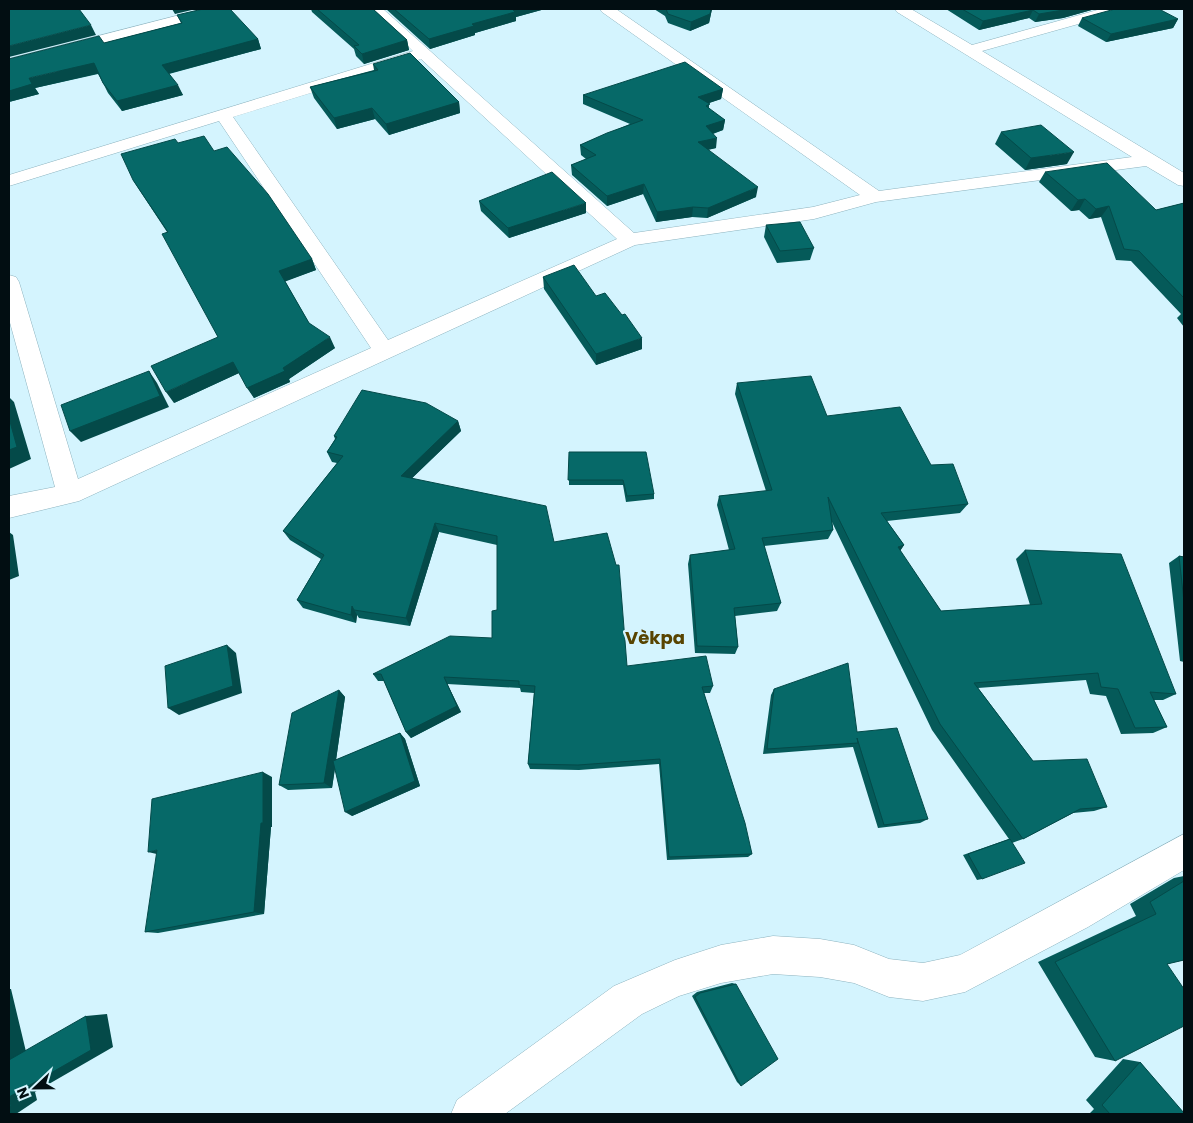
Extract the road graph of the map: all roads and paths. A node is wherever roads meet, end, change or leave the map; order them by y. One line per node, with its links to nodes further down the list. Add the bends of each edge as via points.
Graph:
1 (218, 9): 8 (street, via 146,21)
2 (374, 9): 7 (street)
3 (607, 9): 13 (street)
4 (902, 9): 6 (street)
5 (1116, 9): 6 (street)
6 (971, 50): 10 (street)
7 (423, 53): 9 (street); 14 (street)
8 (9, 64)
9 (223, 115): 11 (street); 16 (street)
10 (1149, 160): 12 (street); 13 (street)
11 (9, 181)
12 (1184, 181)
13 (875, 196): 14 (street, via 814,213)
14 (630, 240): 16 (street)
15 (9, 282): 17 (street)
16 (384, 351): 17 (street)
17 (70, 494): 18 (street)
18 (9, 507)
19 (1184, 851): 20 (street, via 964,973 924,982 889,978 854,964 772,955 722,964 676,979 628,1000)
20 (471, 1114)

